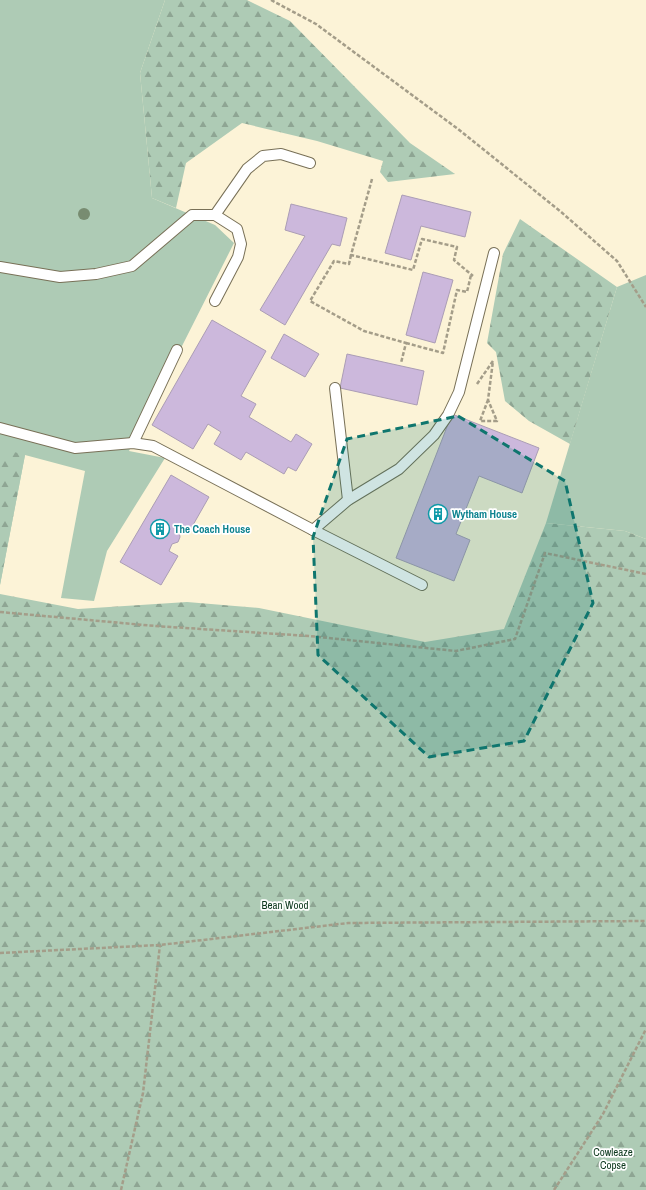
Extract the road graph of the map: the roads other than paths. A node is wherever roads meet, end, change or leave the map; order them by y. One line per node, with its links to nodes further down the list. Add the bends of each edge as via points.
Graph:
1 (310, 163): 2 (lane, via 281,154 263,156 247,169)
2 (216, 215): 4 (lane, via 192,215 132,266 96,274 60,277); 5 (lane, via 237,229 241,244 238,257)
3 (494, 253): 10 (lane, via 459,392 448,415 434,435 399,469)
4 (0, 267)
5 (215, 301)
6 (177, 350): 9 (lane)
7 (335, 388): 10 (lane)
8 (0, 428): 9 (lane, via 75,448)
9 (133, 443): 11 (lane, via 153,446)
10 (348, 500): 11 (lane)
11 (313, 530): 12 (lane)
12 (422, 585)

